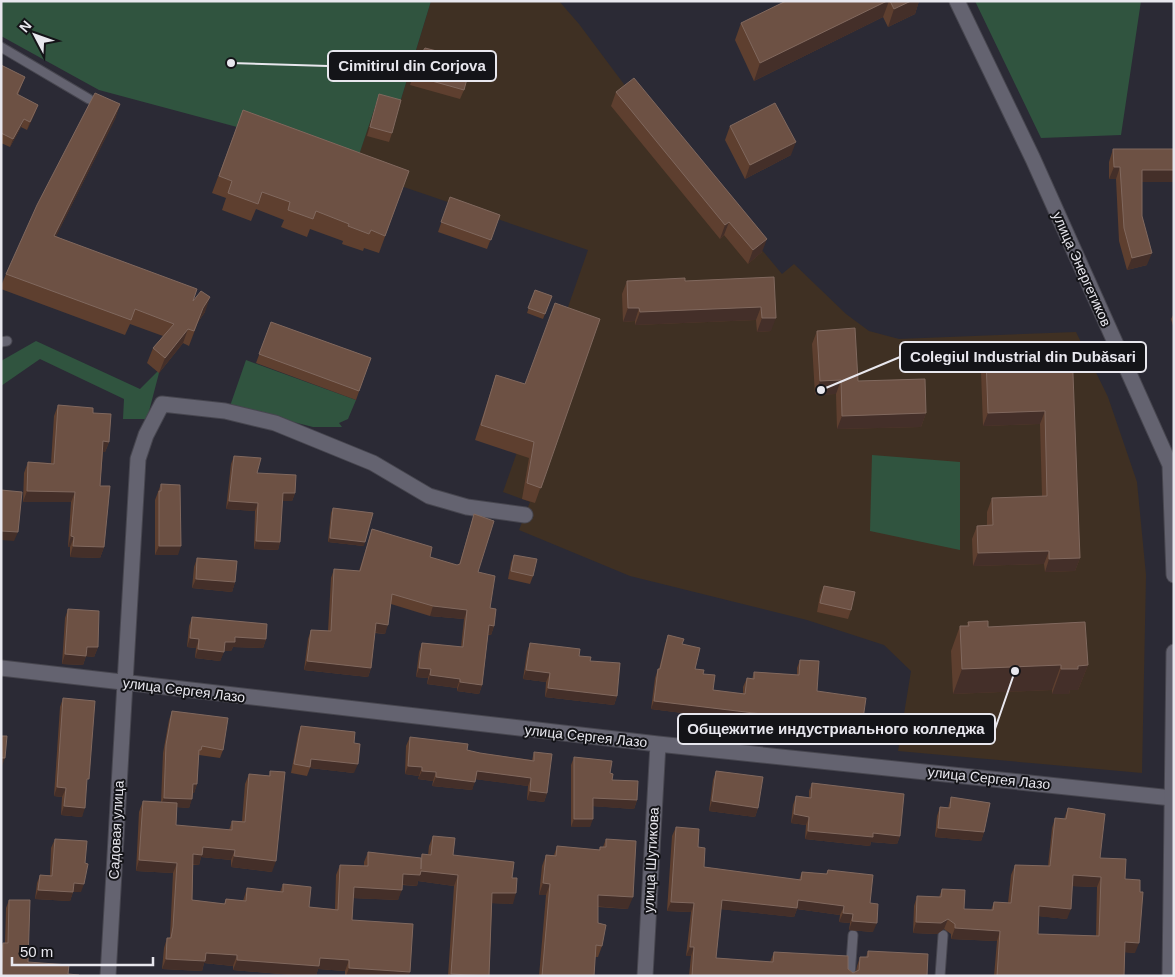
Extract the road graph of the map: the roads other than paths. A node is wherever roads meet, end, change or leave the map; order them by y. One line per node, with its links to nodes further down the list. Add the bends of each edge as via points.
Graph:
1 (957, 1): 4 (street, улица Энергетиков)
2 (1, 47): 3 (lane)
3 (89, 99)
4 (1173, 467): 6 (street, улица Энергетиков)
5 (525, 515): 9 (street, Садовая улица, via 467,507 429,496 373,463 275,422 225,411 162,404 138,459)
6 (1174, 575)
7 (1174, 652): 11 (street)
8 (1, 668): 9 (street, улица Сергея Лазо)
9 (125, 684): 10 (street, улица Сергея Лазо); 14 (street, Садовая улица)
10 (658, 744): 11 (street, улица Сергея Лазо); 15 (street, улица Шутикова)
11 (1172, 798): 18 (street)
12 (853, 935): 16 (lane)
13 (943, 935): 17 (lane)
14 (108, 976)
15 (645, 976)
16 (850, 976)
17 (940, 976)
18 (1170, 976)

